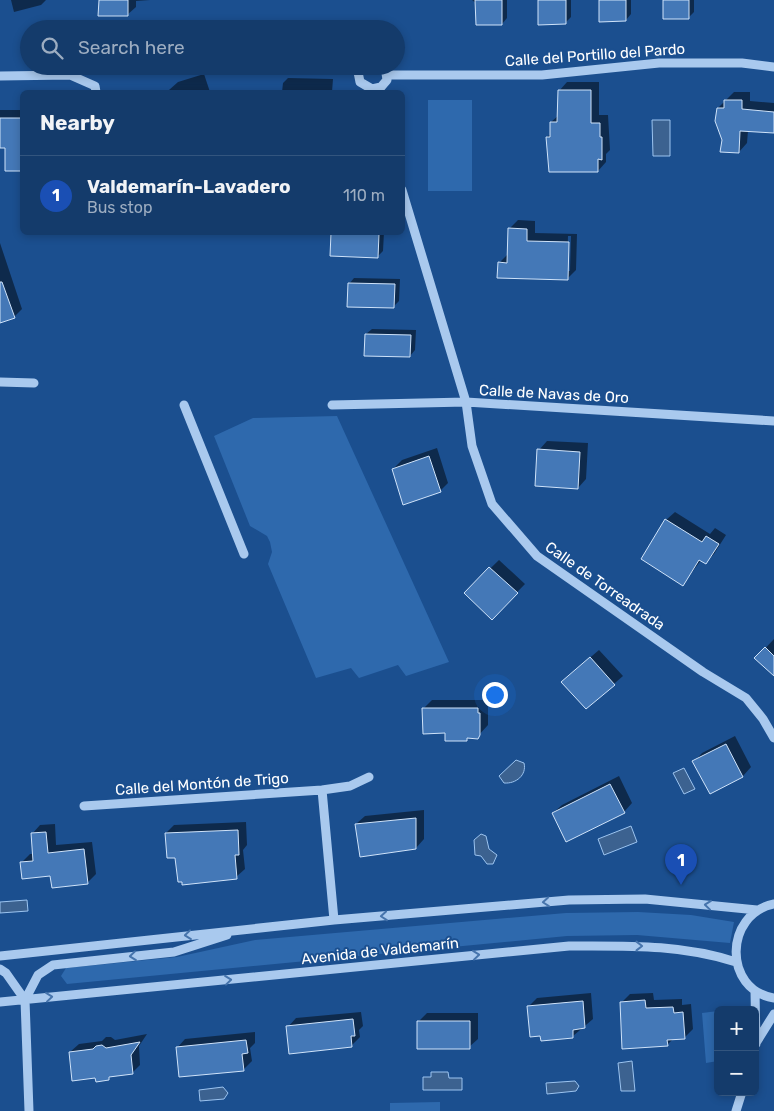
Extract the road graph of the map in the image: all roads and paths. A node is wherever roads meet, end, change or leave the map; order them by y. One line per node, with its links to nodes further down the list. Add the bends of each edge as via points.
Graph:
1 (774, 67): 2 (street, Calle del Portillo del Pardo, via 742,63 659,63 542,75)
2 (405, 71)
3 (70, 75): 8 (street, via 94,86)
4 (70, 75): 7 (street)
5 (359, 75): 9 (street)
6 (386, 75): 9 (street, via 381,87)
7 (0, 76)
8 (95, 90)
9 (367, 90)
10 (405, 200): 13 (street, Calle de Torreadrada)
11 (0, 382): 12 (street)
12 (34, 383)
13 (466, 402): 15 (street, Calle de Navas de Oro); 16 (street, Calle de Navas de Oro); 18 (street, Calle de Torreadrada, via 472,446 492,504 537,556 703,672 746,698)
14 (184, 405): 17 (street)
15 (332, 405)
16 (774, 421)
17 (244, 554)
18 (774, 738)
19 (369, 777): 20 (street, Calle del Montón de Trigo, via 350,786)
20 (322, 790): 21 (street, Calle del Montón de Trigo); 24 (street)
21 (84, 806)
22 (774, 904): 23 (street)
23 (757, 910): 24 (street, one-way to 24, via 645,899 569,900); 27 (street, via 740,930 735,943)
24 (334, 920): 25 (street)
25 (248, 929): 26 (street, one-way to 26); 31 (street, one-way to 31, via 174,952 53,965 38,975)
26 (0, 956)
27 (736, 962): 29 (street, via 744,980); 31 (street, Avenida de Valdemarín, one-way to 27, via 568,946 644,945 713,955)
28 (0, 969): 31 (street)
29 (755, 991): 30 (street); 33 (street)
30 (774, 998)
31 (25, 1000): 32 (street, Avenida de Valdemarín); 37 (street)
32 (0, 1002)
33 (755, 1006)
34 (774, 1014): 35 (street)
35 (759, 1040)
36 (741, 1096): 38 (street)
37 (29, 1111)
38 (736, 1111)

